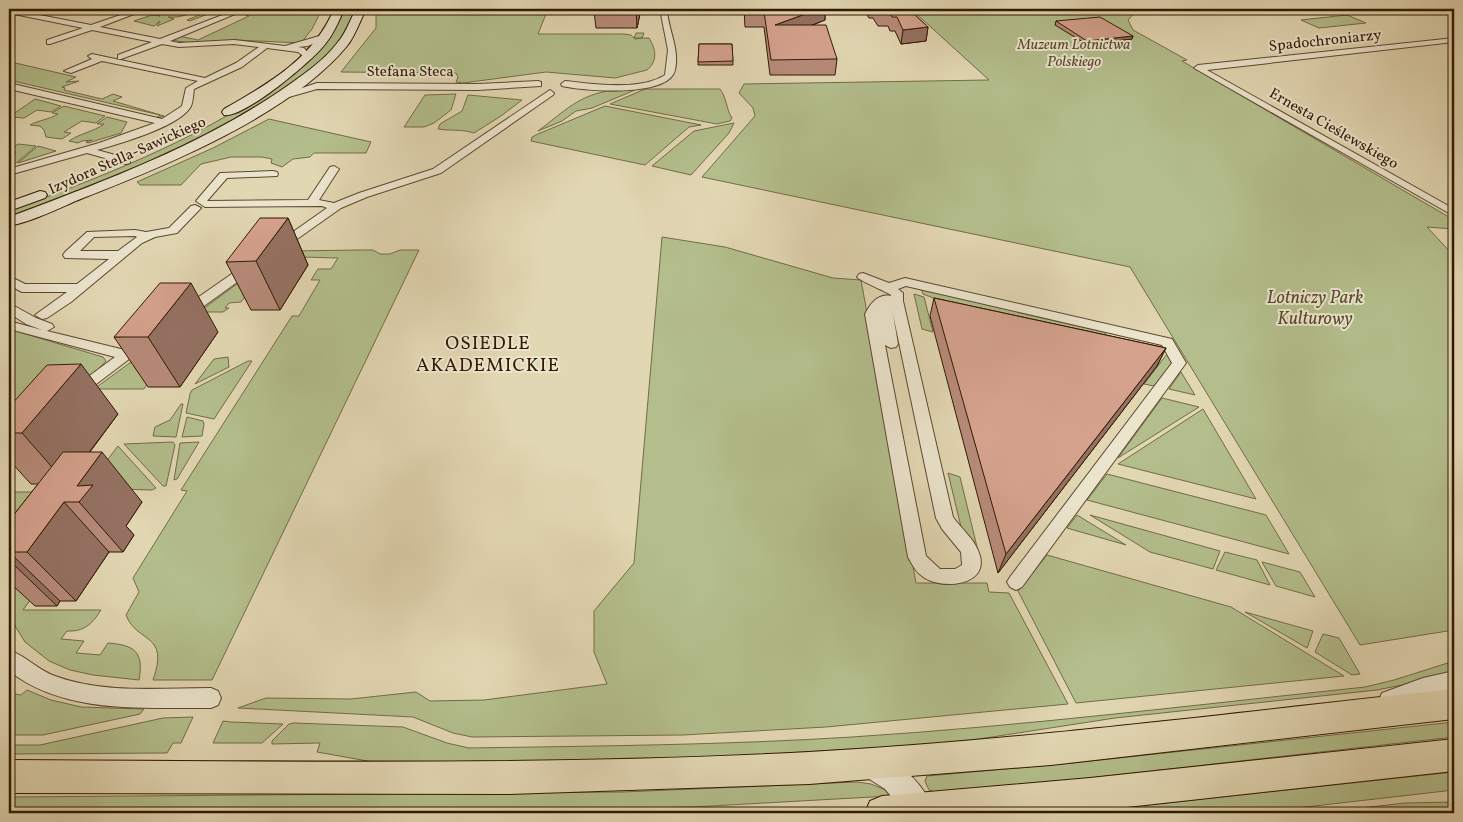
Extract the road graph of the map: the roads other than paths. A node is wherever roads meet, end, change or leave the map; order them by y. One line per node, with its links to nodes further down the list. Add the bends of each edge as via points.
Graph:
1 (37, 9): 11 (street)
2 (128, 9): 13 (street)
3 (144, 9): 14 (street)
4 (227, 9): 16 (street)
5 (339, 9): 15 (main road, Izydora Stella-Sawickiego)
6 (361, 9): 28 (main road, Izydora Stella-Sawickiego, via 350,34)
7 (663, 9): 32 (street, Stefana Steca, via 672,50 668,78 646,86)
8 (254, 10): 10 (street)
9 (9, 11): 11 (street)
10 (244, 12): 19 (street)
11 (22, 13): 12 (street); 13 (street)
12 (9, 18)
13 (81, 25): 14 (street); 17 (street)
14 (92, 27): 16 (street); 20 (street)
15 (326, 36): 22 (street, via 305,44); 25 (main road, Izydora Stella-Sawickiego)
16 (149, 39): 19 (street); 23 (street)
17 (39, 40)
18 (1454, 40): 26 (street, Spadochroniarzy)
19 (161, 41): 21 (street, via 188,45 234,42); 24 (street)
20 (50, 42)
21 (267, 45): 22 (street); 29 (street, via 240,65)
22 (280, 46): 25 (street, via 302,50)
23 (100, 56): 27 (street); 29 (street)
24 (121, 57)
25 (307, 57): 34 (main road, Izydora Stella-Sawickiego, via 275,82)
26 (1198, 68): 46 (street, Ernesta Cieślewskiego)
27 (68, 71)
28 (310, 75): 31 (street); 33 (main road, Izydora Stella-Sawickiego)
29 (205, 80): 35 (street, via 190,88 186,107)
30 (9, 86): 35 (street)
31 (317, 86): 32 (street, Stefana Steca); 33 (street, Stefana Steca)
32 (544, 87): 45 (street, via 528,107 438,171)
33 (281, 96): 47 (main road, Izydora Stella-Sawickiego, via 216,134 162,160)
34 (217, 118)
35 (164, 122): 37 (street)
36 (196, 129): 38 (main road, Izydora Stella-Sawickiego)
37 (85, 150): 38 (street); 40 (street)
38 (126, 161): 44 (main road, Izydora Stella-Sawickiego)
39 (334, 169): 42 (street)
40 (9, 172)
41 (273, 174): 43 (street, via 224,175)
42 (311, 203): 43 (street); 45 (street, via 326,203)
43 (200, 204): 48 (street, via 173,231)
44 (9, 207)
45 (334, 207): 49 (street)
46 (1454, 213)
47 (9, 222)
48 (146, 236): 50 (street); 50 (street, via 135,233 91,234 69,255)
49 (271, 251)
50 (120, 255): 54 (street)
51 (258, 261): 58 (street)
52 (863, 278): 55 (street, via 878,282)
53 (9, 280): 54 (street, via 22,288)
54 (80, 288): 57 (street)
55 (890, 296): 55 (street, via 876,305 872,314 917,557 931,574 945,578 960,576 970,569 972,557 945,518); 62 (street, via 886,314); 65 (street, via 905,282 1167,342 1180,363)
56 (9, 307): 61 (street)
57 (42, 315)
58 (176, 320)
59 (9, 325): 61 (street)
60 (149, 339): 63 (street)
61 (82, 344): 63 (street)
62 (891, 344)
63 (127, 356): 64 (street)
64 (62, 402)
65 (1016, 582)
66 (9, 659): 68 (street, via 33,677 76,691 137,697)
67 (1454, 683): 70 (street, via 1423,690)
68 (211, 698)
69 (1454, 704): 70 (main road)
70 (1356, 715): 72 (main road)
71 (1454, 755): 74 (main road)
72 (869, 764): 73 (main road, via 623,774); 74 (street, via 899,783)
73 (9, 778)
74 (920, 812): 75 (main road)
75 (882, 813)

